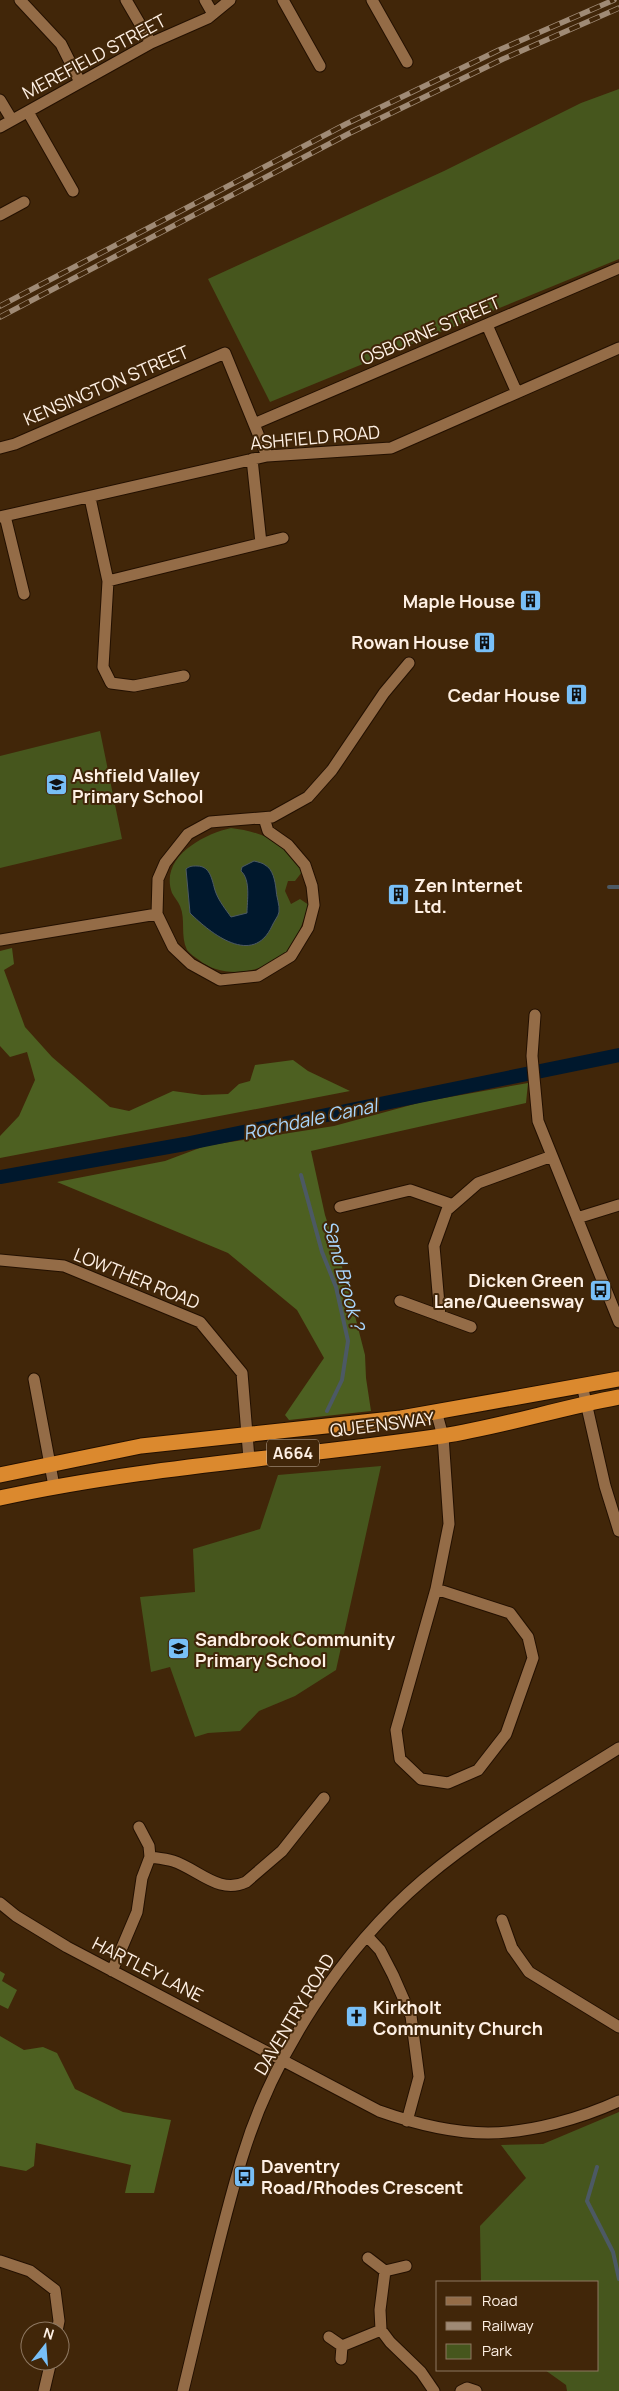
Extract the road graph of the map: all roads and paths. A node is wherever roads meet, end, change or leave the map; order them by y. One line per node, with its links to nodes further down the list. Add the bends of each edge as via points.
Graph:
1 (20, 0): 11 (street, via 61,44)
2 (126, 0): 8 (street)
3 (205, 0): 7 (street)
4 (230, 0): 7 (street, MEREFIELD STREET)
5 (282, 0): 10 (street)
6 (372, 0): 9 (street)
7 (213, 14): 8 (street, MEREFIELD STREET)
8 (151, 43): 11 (street, MEREFIELD STREET)
9 (407, 62)
10 (320, 66)
11 (80, 82): 13 (street, MEREFIELD STREET)
12 (0, 100): 14 (street)
13 (28, 112): 14 (street, MEREFIELD STREET); 16 (street)
14 (12, 120): 15 (street, MEREFIELD STREET)
15 (0, 127)
16 (72, 191)
17 (24, 202): 18 (street)
18 (0, 215)
19 (619, 268): 20 (street, OSBORNE STREET)
20 (487, 325): 22 (street); 23 (street, OSBORNE STREET)
21 (619, 348): 22 (street, ASHFIELD ROAD)
22 (517, 393): 25 (street, ASHFIELD ROAD, via 390,448)
23 (254, 424): 24 (street, KENSINGTON STREET, via 225,353); 25 (street)
24 (0, 448)
25 (267, 456): 26 (street, ASHFIELD ROAD)
26 (252, 459): 27 (street, ASHFIELD ROAD); 30 (street)
27 (90, 498): 28 (street, ASHFIELD ROAD); 31 (street)
28 (2, 516): 32 (street)
29 (283, 538): 30 (street)
30 (261, 544): 31 (street)
31 (108, 581): 34 (street, via 103,667 111,683 134,686)
32 (24, 594)
33 (409, 663): 35 (street, via 384,693 332,770 308,797 272,817)
34 (184, 676)
35 (264, 818): 36 (street, via 210,822 188,834 165,863 158,879); 36 (street, via 268,831 288,845 305,865 312,886 314,905 308,928 291,956 258,976 220,980 191,964 173,947)
36 (158, 914): 37 (street)
37 (0, 940)
38 (535, 1015): 39 (street, via 532,1056 538,1121)
39 (552, 1156): 41 (street, via 478,1182); 43 (street)
40 (619, 1204): 43 (street)
41 (452, 1205): 42 (street, via 410,1190); 46 (street, via 447,1210 434,1246)
42 (340, 1207)
43 (577, 1218): 47 (street)
44 (0, 1260): 55 (street, LOWTHER ROAD, via 64,1266 200,1322 242,1373)
45 (400, 1301): 46 (street)
46 (440, 1316): 48 (street)
47 (619, 1322)
48 (471, 1327)
49 (619, 1378): 51 (highway, QUEENSWAY / A664)
50 (34, 1379): 58 (street)
51 (582, 1385): 53 (street); 54 (highway, QUEENSWAY / A664)
52 (619, 1398): 53 (highway, QUEENSWAY / A664)
53 (585, 1403): 56 (highway, QUEENSWAY / A664); 62 (street)
54 (436, 1411): 55 (highway, QUEENSWAY / A664, via 401,1418); 56 (street)
55 (248, 1434): 57 (street, LOWTHER ROAD); 58 (highway, QUEENSWAY / A664, via 140,1446)
56 (443, 1436): 57 (highway, QUEENSWAY / A664); 63 (street, via 449,1524)
57 (249, 1459): 60 (highway, QUEENSWAY / A664)
58 (50, 1465): 59 (highway, QUEENSWAY / A664); 60 (street)
59 (0, 1475)
60 (54, 1486): 61 (highway, QUEENSWAY / A664)
61 (0, 1498)
62 (619, 1531)
63 (436, 1589): 63 (street, via 396,1730 400,1758 421,1779 448,1783 478,1770 506,1734 533,1658 528,1637 510,1613)
64 (619, 1748): 70 (street, DAVENTRY ROAD, via 463,1848 421,1882)
65 (324, 1798): 67 (street, via 282,1851 240,1886 221,1885 174,1862)
66 (139, 1827): 67 (street, via 149,1846)
67 (150, 1857): 71 (street, via 142,1878 137,1912)
68 (0, 1903): 71 (street, HARTLEY LANE, via 67,1947)
69 (502, 1920): 72 (street, via 512,1948 529,1972)
70 (367, 1936): 73 (street, DAVENTRY ROAD, via 348,1958); 75 (street, via 380,1950 411,2016 419,2077)
71 (112, 1971): 73 (street, HARTLEY LANE)
72 (619, 2028)
73 (284, 2059): 75 (street, HARTLEY LANE, via 379,2111); 87 (street, DAVENTRY ROAD, via 242,2156)
74 (619, 2102): 75 (street, HARTLEY LANE, via 591,2114 541,2126 489,2133)
75 (407, 2121)
76 (368, 2258): 79 (street)
77 (0, 2261): 80 (street, via 30,2271 55,2290)
78 (406, 2266): 79 (street)
79 (385, 2271): 81 (street)
80 (59, 2321)
81 (381, 2330): 83 (street); 88 (street, via 421,2372)
82 (329, 2337): 83 (street)
83 (342, 2346): 84 (street)
84 (340, 2359)
85 (48, 2371): 86 (street)
86 (44, 2391)
87 (183, 2391)
88 (434, 2391)
89 (461, 2391): 90 (street, via 467,2388)
90 (476, 2391)

